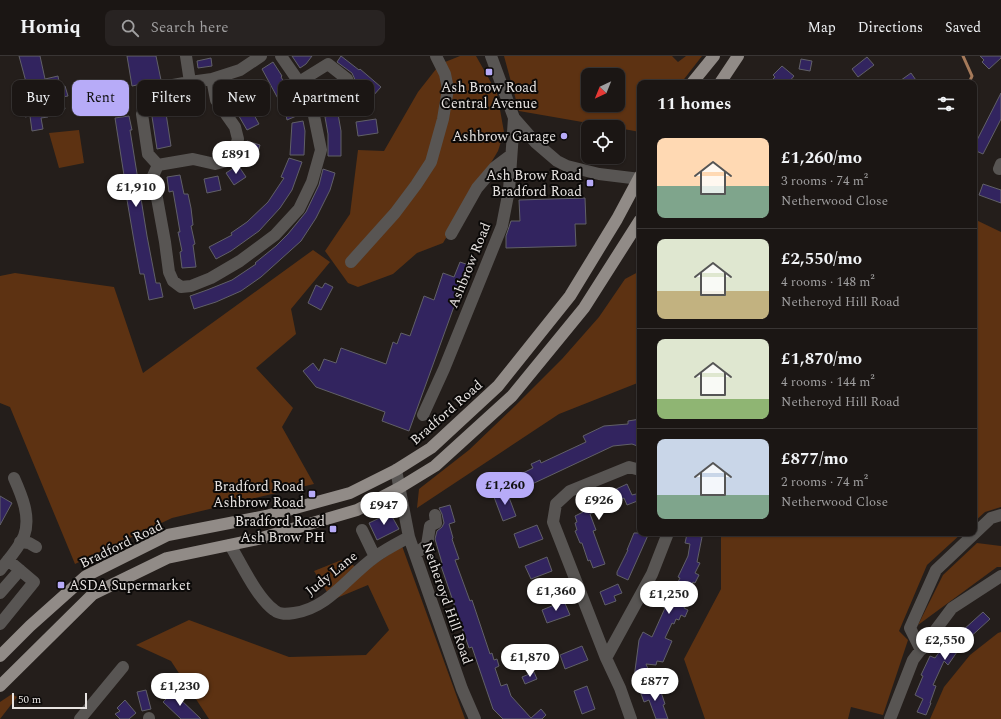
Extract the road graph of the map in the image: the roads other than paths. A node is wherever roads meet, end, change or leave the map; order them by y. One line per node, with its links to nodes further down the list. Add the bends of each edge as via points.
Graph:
1 (186, 56): 9 (street)
2 (261, 56): 8 (street, via 240,70)
3 (281, 56): 11 (street)
4 (491, 56): 18 (street, Ashbrow Road)
5 (714, 56): 14 (main road)
6 (738, 56): 15 (main road)
7 (436, 57): 25 (street, via 445,74 448,89 431,162 395,213)
8 (212, 78): 10 (street); 20 (street, via 216,100 235,127 238,139 234,152 227,161 214,164 192,159)
9 (190, 80)
10 (201, 80)
11 (298, 80)
12 (302, 80): 13 (street, via 328,64)
13 (347, 80)
14 (694, 80)
15 (722, 80)
16 (142, 116): 20 (street, via 148,154)
17 (314, 116): 20 (street, via 321,150 312,182 299,209 275,235 240,261 191,286 181,287 173,281 169,272 153,176)
18 (514, 118): 19 (street, Ashbrow Road); 21 (street, Ashbrow Road, via 536,143 567,166 598,174)
19 (511, 156): 24 (street, via 495,167 477,188); 26 (street, Ashbrow Road, via 509,190 499,235)
20 (158, 165)
21 (637, 178)
22 (637, 183): 28 (main road, Bradford Road, via 570,296 498,386 431,448)
23 (637, 225): 30 (main road, via 584,308 512,396 435,466)
24 (451, 234)
25 (351, 262)
26 (423, 415)
27 (637, 469): 53 (street, via 629,467 570,491 556,504 553,522)
28 (396, 470): 30 (street, Netheroyd Hill Road); 31 (main road, Bradford Road)
29 (14, 478): 40 (street, via 24,500 26,520 24,536)
30 (400, 488): 32 (main road); 39 (street, Netheroyd Hill Road)
31 (350, 493): 32 (main road); 52 (main road, Bradford Road, via 266,516 168,535 86,576)
32 (357, 510): 41 (main road, via 258,540)
33 (435, 515): 43 (street, via 436,523 430,526 427,545)
34 (1001, 515): 36 (street, via 991,518)
35 (362, 530): 44 (street)
36 (977, 531)
37 (667, 536): 53 (street, via 652,574)
38 (972, 536): 51 (street, via 936,570 910,628)
39 (409, 537): 43 (street, Netheroyd Hill Road); 44 (street, Judy Lane)
40 (20, 542): 42 (street); 45 (street)
41 (230, 545): 44 (street, Judy Lane, via 258,593 273,609 287,614 313,608 326,601); 55 (main road, via 167,558 93,594)
42 (36, 547)
43 (415, 554): 57 (street, Netheroyd Hill Road)
44 (375, 557)
45 (8, 560): 46 (street); 47 (street)
46 (0, 570)
47 (20, 570): 49 (street); 50 (street, via 34,582)
48 (1001, 576): 51 (street, via 952,608)
49 (0, 593)
50 (0, 624)
51 (921, 650): 59 (street, via 908,671)
52 (0, 656)
53 (606, 658): 58 (street)
54 (123, 667): 56 (street)
55 (0, 686)
56 (80, 719)
57 (475, 719)
58 (631, 719)
59 (890, 719)

